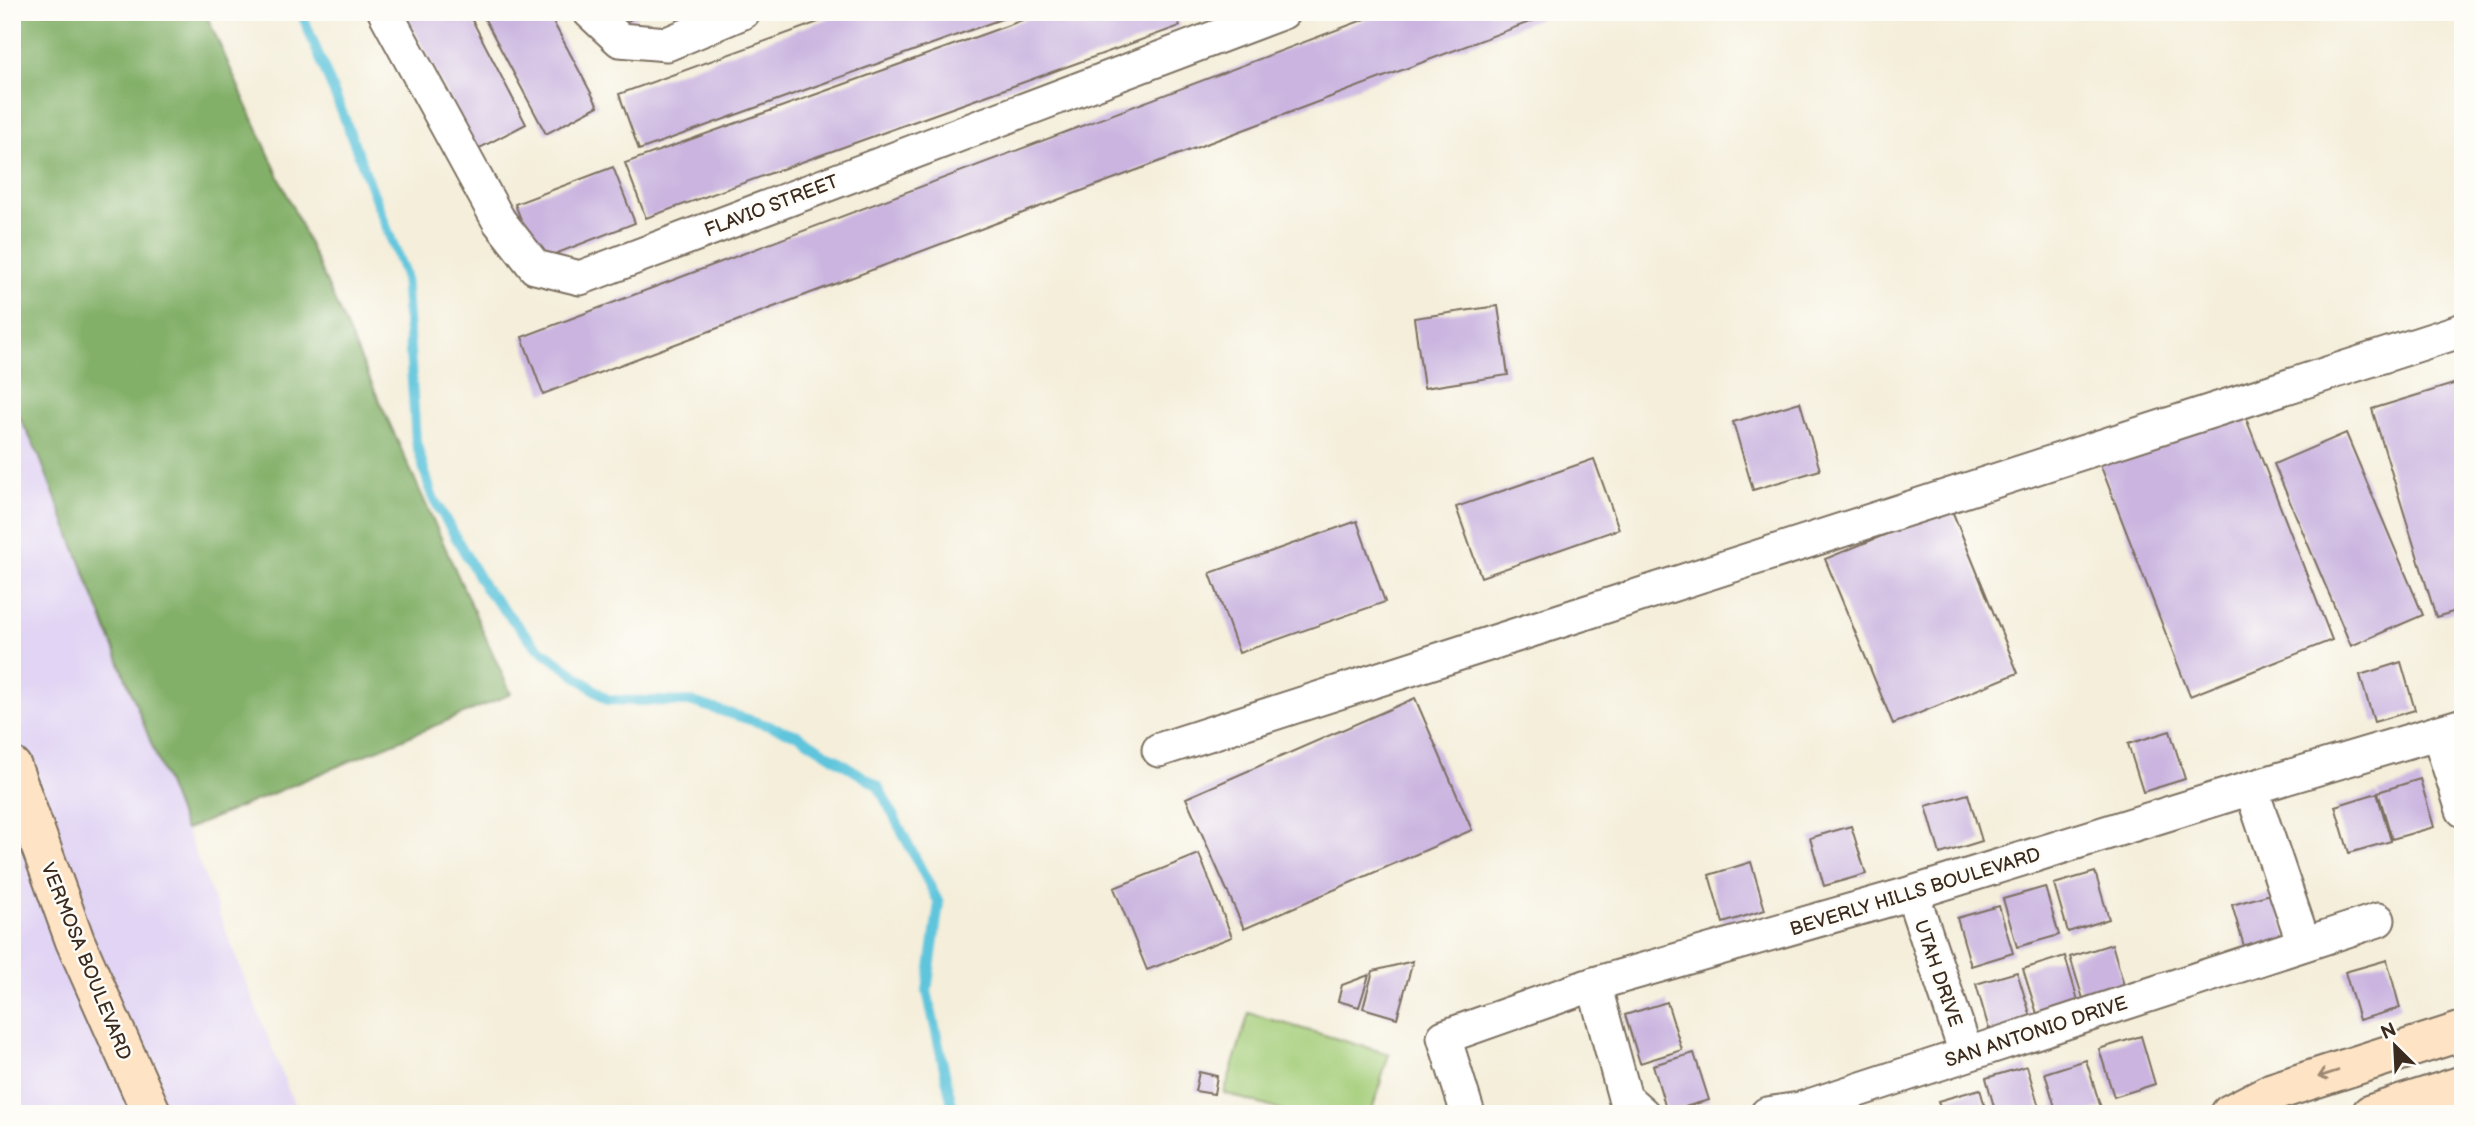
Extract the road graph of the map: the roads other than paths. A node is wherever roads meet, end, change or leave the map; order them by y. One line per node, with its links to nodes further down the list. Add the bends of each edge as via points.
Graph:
1 (385, 12): 5 (street, FLAVIO STREET, via 499,221 535,267 580,278)
2 (590, 12): 3 (street, via 620,40 667,44)
3 (743, 12)
4 (1283, 12): 5 (street, FLAVIO STREET)
5 (1220, 23)
6 (2463, 330): 8 (street)
7 (2451, 728): 10 (street, BEVERLY HILLS BOULEVARD); 11 (street)
8 (1159, 750)
9 (12, 767): 19 (main road, VERMOSA BOULEVARD, via 75,941)
10 (2251, 788): 12 (street, BEVERLY HILLS BOULEVARD); 14 (street)
11 (2463, 810)
12 (1912, 893): 15 (street, BEVERLY HILLS BOULEVARD); 17 (street, UTAH DRIVE)
13 (2378, 920): 14 (street, SAN ANTONIO DRIVE)
14 (2304, 944): 17 (street, SAN ANTONIO DRIVE)
15 (1594, 984): 20 (street, BEVERLY HILLS BOULEVARD, via 1444,1037); 21 (street, via 1625,1098)
16 (2463, 1031): 23 (main road, one-way to 23, via 2273,1092)
17 (1966, 1054): 22 (street, SAN ANTONIO DRIVE, via 1800,1109)
18 (2463, 1085): 24 (main road)
19 (152, 1114)
20 (1468, 1114)
21 (1643, 1114)
22 (1767, 1114)
23 (2230, 1114)
24 (2371, 1114)

